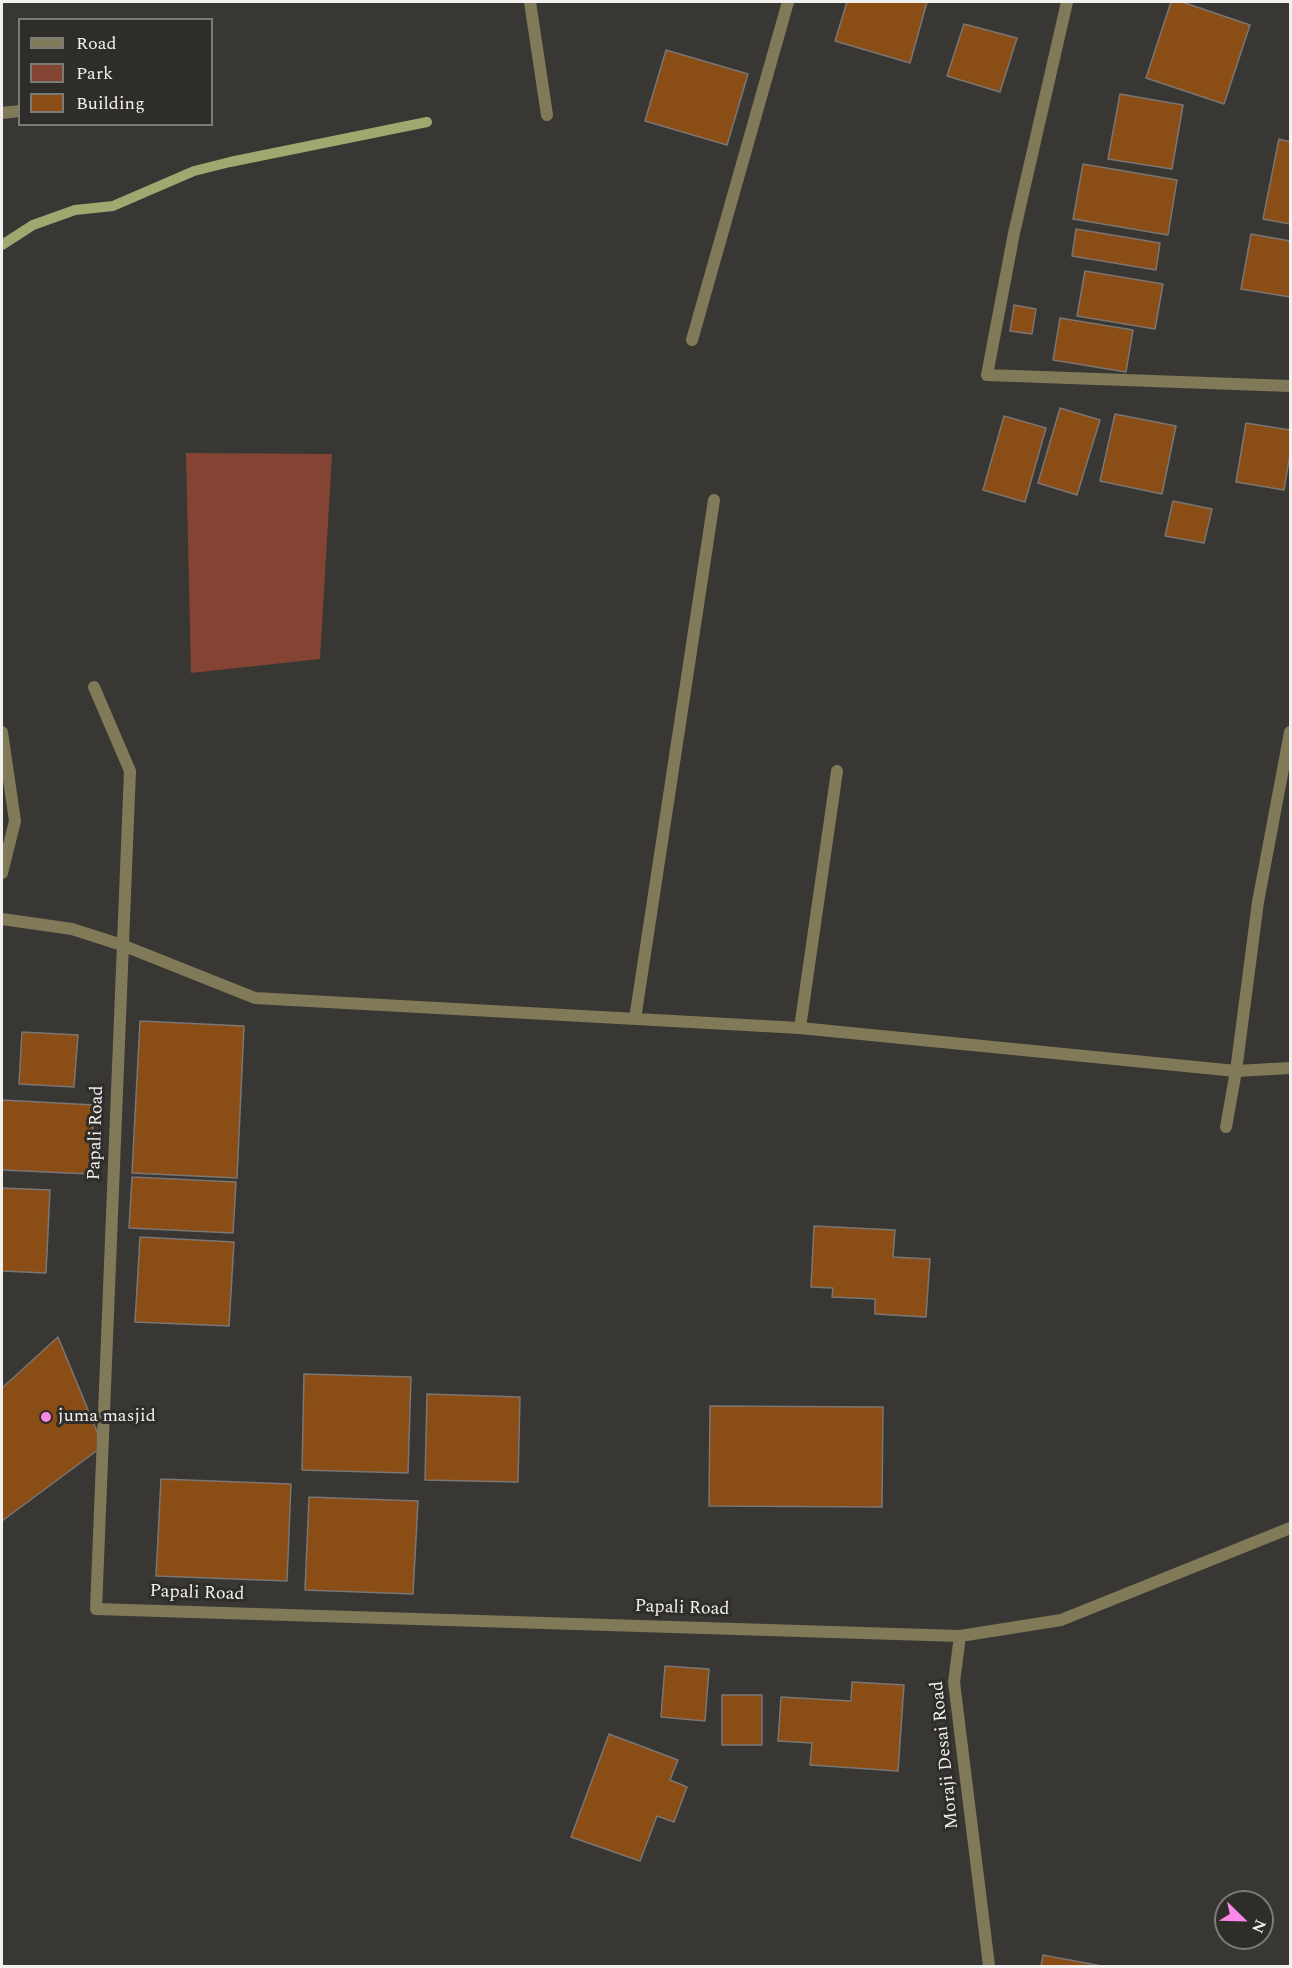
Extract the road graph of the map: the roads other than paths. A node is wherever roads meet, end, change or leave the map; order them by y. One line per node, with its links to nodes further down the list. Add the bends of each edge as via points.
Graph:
1 (530, 2): 6 (street)
2 (788, 2): 7 (street)
3 (1067, 2): 8 (street, via 1014,233 987,375)
4 (18, 111): 5 (street)
5 (2, 113)
6 (547, 116)
7 (692, 340)
8 (1290, 386)
9 (714, 500): 17 (street)
10 (94, 687): 16 (street, via 130,771)
11 (2, 732): 14 (street, via 15,821)
12 (1290, 732): 20 (street, via 1258,902)
13 (837, 771): 18 (street)
14 (2, 873)
15 (2, 919): 16 (street, via 72,929)
16 (122, 945): 17 (street, via 255,998); 23 (street, Papali Road, via 96,1609)
17 (635, 1018): 18 (street)
18 (800, 1028): 20 (street)
19 (1290, 1068): 20 (street)
20 (1236, 1071): 21 (street)
21 (1226, 1127)
22 (1290, 1528): 23 (street, via 1061,1620)
23 (960, 1636): 24 (street, Moraji Desai Road, via 954,1682)
24 (989, 1966)

